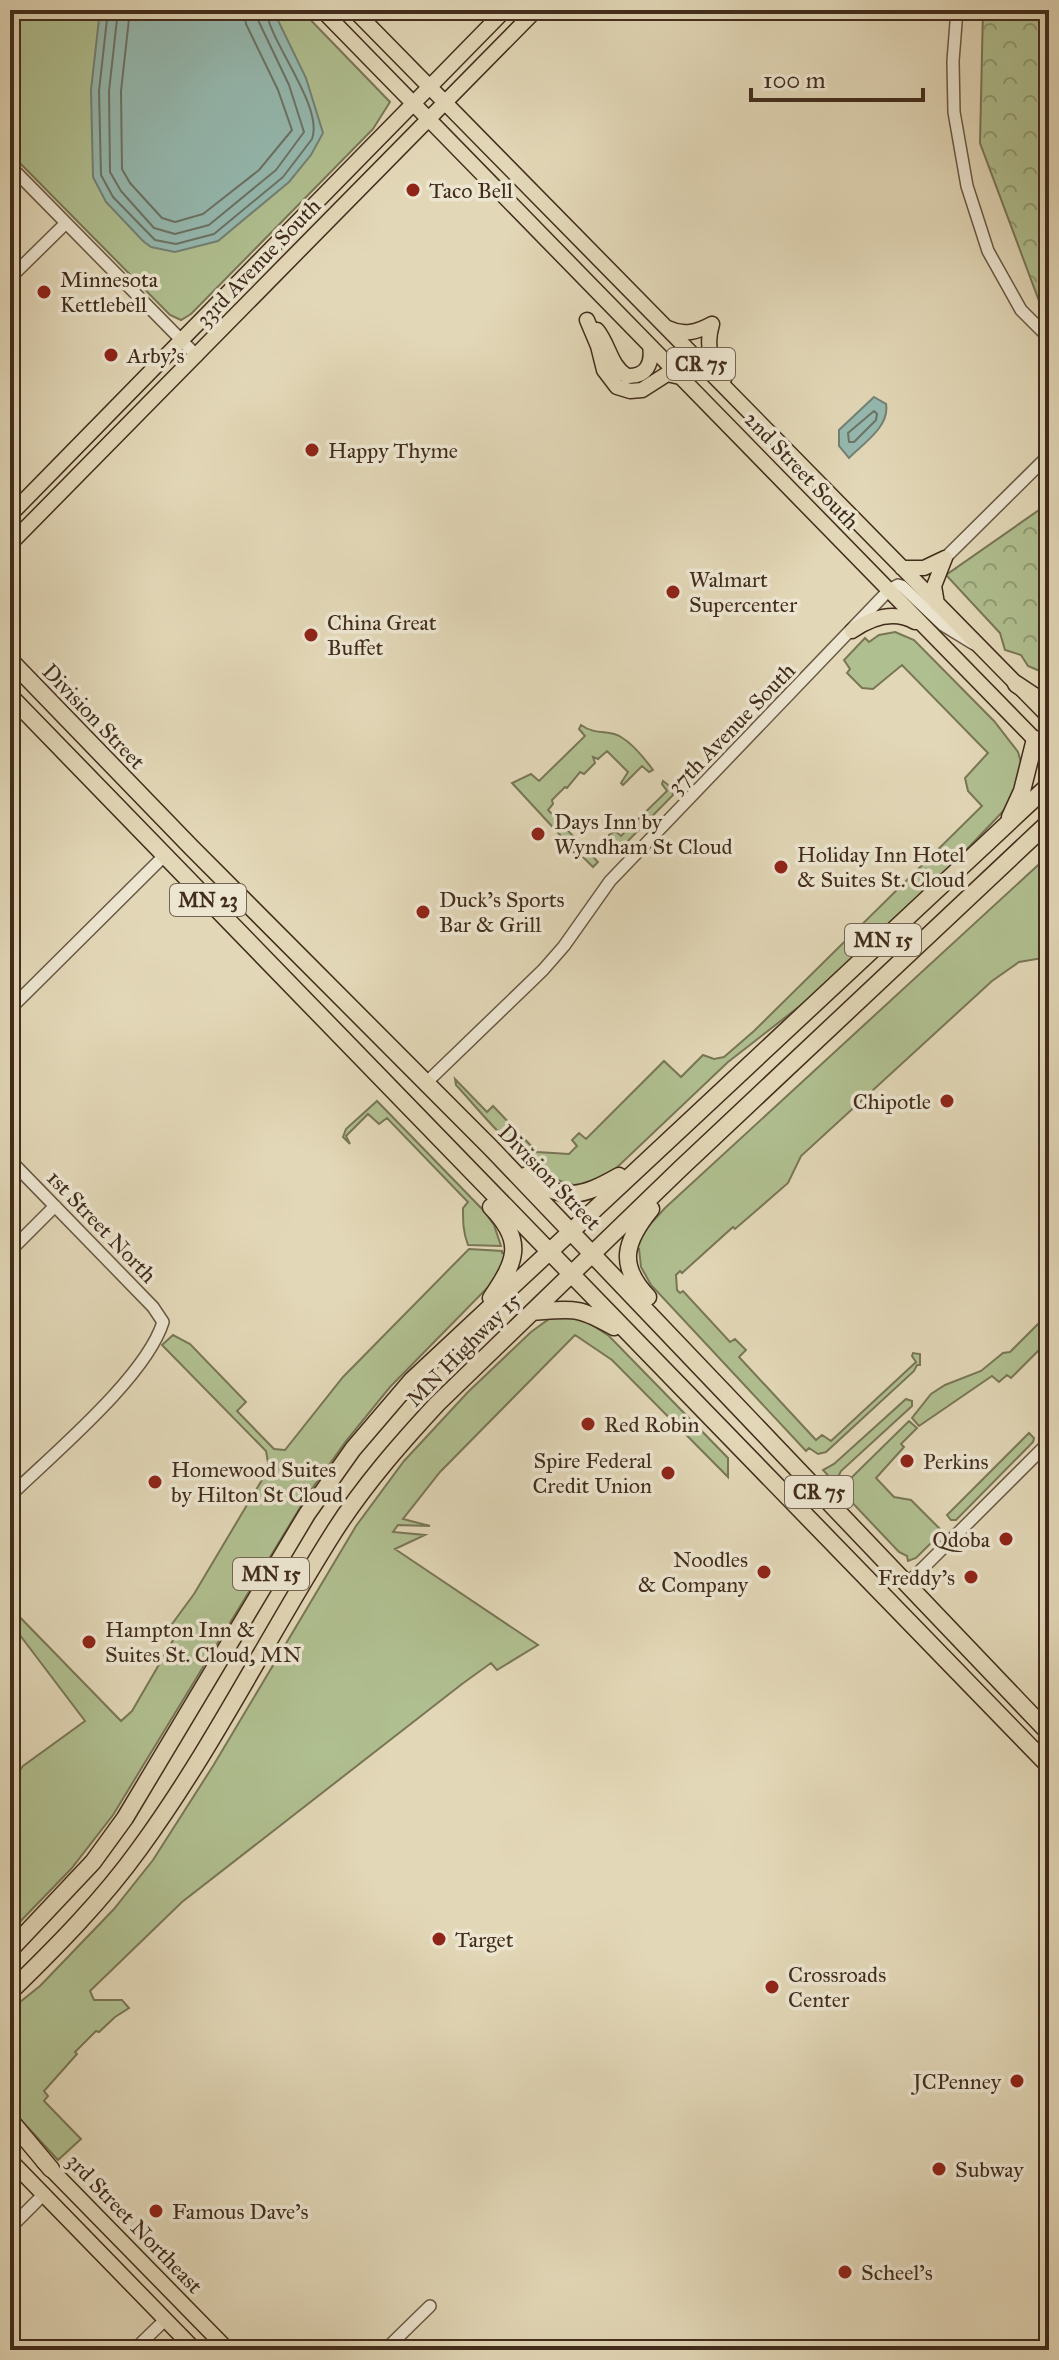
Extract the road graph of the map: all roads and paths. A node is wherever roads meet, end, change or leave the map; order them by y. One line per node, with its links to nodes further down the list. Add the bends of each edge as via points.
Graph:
1 (322, 10): 7 (main road, 2nd Street South / CR 75)
2 (354, 10): 6 (main road, 2nd Street South / CR 75)
3 (505, 10): 6 (main road, 33rd Avenue South)
4 (536, 10): 8 (main road, 33rd Avenue South)
5 (957, 10): 14 (street, via 954,112 967,186 988,251 1021,310)
6 (428, 87): 7 (main road, 33rd Avenue South); 8 (main road, 2nd Street South / CR 75)
7 (412, 103): 9 (main road, 2nd Street South / CR 75); 15 (main road, 33rd Avenue South)
8 (445, 104): 9 (main road, 33rd Avenue South); 13 (main road, 2nd Street South / CR 75)
9 (429, 120): 16 (main road, 2nd Street South / CR 75); 17 (main road, 33rd Avenue South)
10 (10, 166): 11 (street)
11 (66, 223): 12 (street); 15 (street)
12 (10, 278)
13 (664, 326): 19 (main road, 2nd Street South / CR 75); 19 (main road, via 689,333 712,324 708,352)
14 (1049, 338)
15 (182, 340): 17 (street); 21 (main road, 33rd Avenue South)
16 (650, 346): 18 (main road, 2nd Street South / CR 75); 18 (main road, via 652,357 644,371 627,376 587,320 604,370 617,387 636,391 667,374)
17 (197, 356): 22 (main road, 33rd Avenue South)
18 (680, 377): 25 (main road, 2nd Street South / CR 75)
19 (738, 402): 24 (main road, 2nd Street South / CR 75)
20 (1049, 455): 23 (street)
21 (10, 515)
22 (10, 544)
23 (945, 558): 24 (main road, via 924,568); 26 (main road, via 934,586)
24 (902, 568): 26 (main road, 2nd Street South / CR 75)
25 (889, 590): 27 (main road, 2nd Street South / CR 75); 28 (street, 37th Avenue South); 29 (street, via 902,586 943,625)
26 (937, 604): 29 (main road, 2nd Street South / CR 75)
27 (927, 629): 28 (main road, via 895,616 870,620); 35 (main road, 2nd Street South / CR 75)
28 (852, 631): 44 (street, 37th Avenue South, via 610,881 543,970)
29 (980, 647): 31 (main road, 2nd Street South / CR 75)
30 (10, 660): 44 (highway, Division Street / MN 23)
31 (1016, 684): 33 (highway); 34 (main road, 2nd Street South / CR 75)
32 (10, 696): 42 (highway, Division Street / MN 23)
33 (1049, 706)
34 (1049, 717)
35 (1035, 739): 36 (main road, 2nd Street South / CR 75); 39 (highway, via 1022,791)
36 (1049, 754)
37 (1049, 785): 39 (highway, MN Highway 15 / MN 15)
38 (1049, 822): 41 (highway, MN Highway 15 / MN 15)
39 (1006, 825): 48 (highway, MN Highway 15 / MN 15)
40 (1049, 839): 41 (highway)
41 (1020, 849): 49 (highway, MN Highway 15 / MN 15)
42 (165, 855): 43 (street); 45 (highway, Division Street / MN 23)
43 (10, 1009)
44 (427, 1082): 46 (highway, Division Street / MN 23)
45 (443, 1142): 53 (highway, Division Street / MN 23); 57 (highway, via 458,1172 509,1229 515,1250 507,1274)
46 (491, 1148): 48 (highway, via 541,1186 571,1195 592,1191); 51 (highway, Division Street / MN 23)
47 (10, 1160): 50 (street, 1st Street North)
48 (641, 1164): 51 (highway, MN Highway 15 / MN 15)
49 (680, 1169): 54 (highway, MN Highway 15 / MN 15); 59 (highway, via 636,1228 628,1264 639,1287 695,1344)
50 (55, 1206): 52 (street); 61 (street, 1st Street North, via 163,1322 124,1383)
51 (571, 1230): 53 (highway, MN Highway 15 / MN 15); 54 (highway, Division Street / MN 23)
52 (10, 1251)
53 (550, 1252): 55 (highway, Division Street / MN 23); 57 (highway, MN Highway 15 / MN 15)
54 (592, 1253): 55 (highway, MN Highway 15 / MN 15); 59 (highway, Division Street / CR 75)
55 (571, 1275): 56 (highway, MN Highway 15 / MN 15); 58 (highway, Division Street / CR 75)
56 (532, 1312): 58 (highway, via 574,1308); 67 (highway, MN Highway 15 / MN 15, via 383,1464 334,1532 141,1847)
57 (473, 1323): 66 (highway, MN Highway 15 / MN 15, via 412,1380 331,1478 125,1818 93,1862)
58 (631, 1337): 64 (highway, Division Street / CR 75)
59 (713, 1379): 62 (highway, Division Street / CR 75)
60 (1049, 1442): 62 (street)
61 (10, 1496)
62 (906, 1585): 63 (highway, Division Street / CR 75)
63 (1049, 1733)
64 (1043, 1747): 65 (highway, Division Street / CR 75)
65 (1049, 1766)
66 (10, 1948)
67 (10, 1994)
68 (10, 2120): 71 (highway)
69 (10, 2127): 71 (main road, 3rd Street Northeast)
70 (10, 2160): 72 (main road, 3rd Street Northeast)
71 (51, 2169): 78 (main road, 3rd Street Northeast)
72 (44, 2194): 73 (street); 75 (main road, 3rd Street Northeast)
73 (10, 2228)
74 (430, 2306): 79 (street)
75 (166, 2319): 76 (street); 77 (main road, 3rd Street Northeast)
76 (134, 2350)
77 (195, 2350)
78 (228, 2350)
79 (385, 2350)

